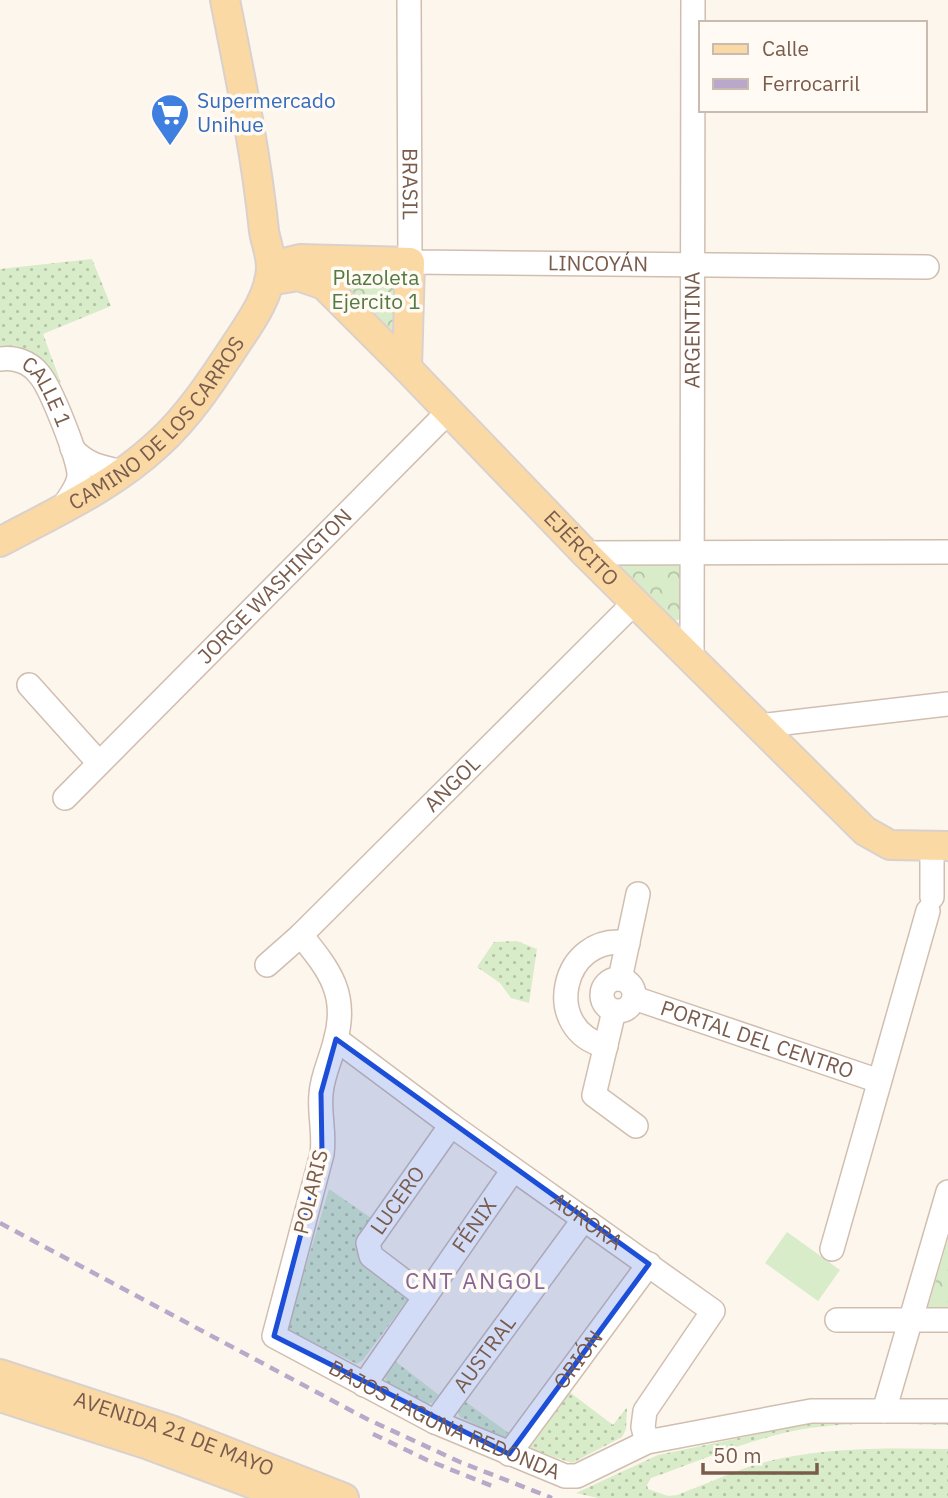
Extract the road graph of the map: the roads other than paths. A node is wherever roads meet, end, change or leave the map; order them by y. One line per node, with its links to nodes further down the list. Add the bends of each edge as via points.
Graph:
1 (225, 0): 7 (main road, via 257,171)
2 (409, 0): 4 (street, BRASIL)
3 (693, 0): 5 (street, ARGENTINA)
4 (410, 262): 5 (street, LINCOYÁN); 7 (main road, LINCOYÁN, via 300,259); 9 (main road, BRASIL)
5 (692, 265): 6 (street, LINCOYÁN); 16 (street, ARGENTINA)
6 (927, 267)
7 (270, 273): 9 (main road, EJÉRCITO, via 324,285); 12 (main road, CAMINO DE LOS CARROS, via 247,328 209,384 158,445)
8 (0, 359): 11 (street, CALLE 1, via 16,359 39,372)
9 (407, 368): 10 (main road, EJÉRCITO)
10 (449, 411): 17 (main road, EJÉRCITO); 23 (street, JORGE WASHINGTON)
11 (72, 448): 12 (street, CALLE 1, via 90,463); 13 (street, CALLE 1, via 79,477)
12 (124, 472): 13 (main road, CAMINO DE LOS CARROS)
13 (61, 510): 14 (main road, CAMINO DE LOS CARROS)
14 (0, 542)
15 (948, 552): 16 (street)
16 (691, 553): 17 (street); 19 (street, ARGENTINA)
17 (585, 554): 18 (main road, EJÉRCITO)
18 (635, 602): 19 (main road, EJÉRCITO); 27 (street, ANGOL)
19 (692, 659): 22 (main road, EJÉRCITO)
20 (29, 685): 23 (street)
21 (948, 704): 22 (street)
22 (759, 726): 25 (main road, EJÉRCITO, via 865,831 885,843)
23 (99, 763): 24 (street, JORGE WASHINGTON)
24 (65, 798)
25 (940, 846): 33 (street, PORTAL DEL CENTRO, via 930,904)
26 (638, 894): 28 (street, PORTAL DEL CENTRO)
27 (301, 934): 29 (street, ANGOL); 31 (street, POLARIS, via 330,971 338,990)
28 (628, 943): 30 (street, PORTAL DEL CENTRO, via 620,979 634,990); 32 (street, via 604,944 586,953 567,982 566,1006 576,1027 591,1041)
29 (267, 965)
30 (624, 1005): 32 (street); 33 (street, PORTAL DEL CENTRO)
31 (336, 1039): 34 (street, AURORA); 45 (street, POLARIS, via 321,1093 322,1154)
32 (606, 1046): 35 (street, via 594,1095)
33 (879, 1081): 39 (street, PORTAL DEL CENTRO)
34 (451, 1125): 36 (street, AURORA); 41 (street, LUCERO, via 368,1243 371,1256)
35 (636, 1126)
36 (513, 1170): 38 (street, AURORA); 41 (street, FÉNIX)
37 (948, 1192): 43 (street)
38 (584, 1219): 40 (street, AURORA); 51 (street, AUSTRAL)
39 (832, 1249)
40 (649, 1264): 52 (street, AURORA, via 713,1311 645,1410); 53 (street, ORIÓN)
41 (425, 1297): 47 (street, FÉNIX)
42 (837, 1320): 43 (street)
43 (910, 1320): 44 (street); 49 (street)
44 (948, 1320)
45 (274, 1336): 47 (street, BAJOS LAGUNA REDONDA)
46 (0, 1374): 55 (main road, AVENIDA 21 DE MAYO, via 171,1430)
47 (364, 1385): 51 (street, BAJOS LAGUNA REDONDA)
48 (0, 1397): 54 (main road, AVENIDA 21 DE MAYO, via 158,1448)
49 (884, 1411): 50 (street, BAJOS LAGUNA REDONDA); 52 (street, BAJOS LAGUNA REDONDA, via 811,1412)
50 (948, 1411)
51 (435, 1422): 53 (street, BAJOS LAGUNA REDONDA)
52 (647, 1442): 53 (street, BAJOS LAGUNA REDONDA, via 578,1476 565,1476)
53 (509, 1454)
54 (291, 1498)
55 (344, 1498)

